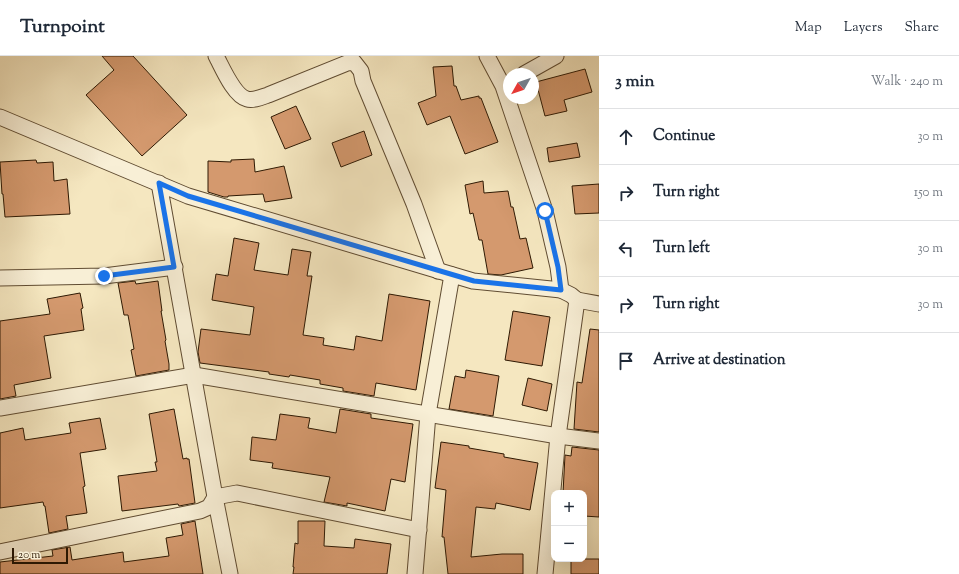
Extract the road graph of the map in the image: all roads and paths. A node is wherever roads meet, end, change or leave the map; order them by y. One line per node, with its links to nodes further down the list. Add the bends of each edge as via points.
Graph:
1 (216, 56): 4 (street, via 237,92 246,99 268,95)
2 (487, 56): 6 (street)
3 (556, 56): 5 (street)
4 (346, 60): 11 (street, via 354,62 361,71 414,204)
5 (535, 68)
6 (503, 80)
7 (512, 104): 13 (street, via 545,211)
8 (0, 117): 9 (street)
9 (159, 183): 10 (street); 11 (street, via 188,196)
10 (174, 267): 12 (street, via 104,276); 16 (street)
11 (445, 273): 13 (street, via 474,281); 18 (street)
12 (0, 278)
13 (561, 290): 14 (street)
14 (577, 300): 15 (street); 19 (street)
15 (599, 304)
16 (194, 375): 17 (street); 18 (street); 21 (street)
17 (0, 408)
18 (428, 414): 19 (street); 22 (street)
19 (558, 436): 20 (street); 26 (street)
20 (599, 441)
21 (215, 497): 22 (street, via 237,493); 23 (street, via 209,507 200,511); 24 (street)
22 (419, 530): 25 (street)
23 (0, 552)
24 (230, 574)
25 (415, 574)
26 (545, 574)

